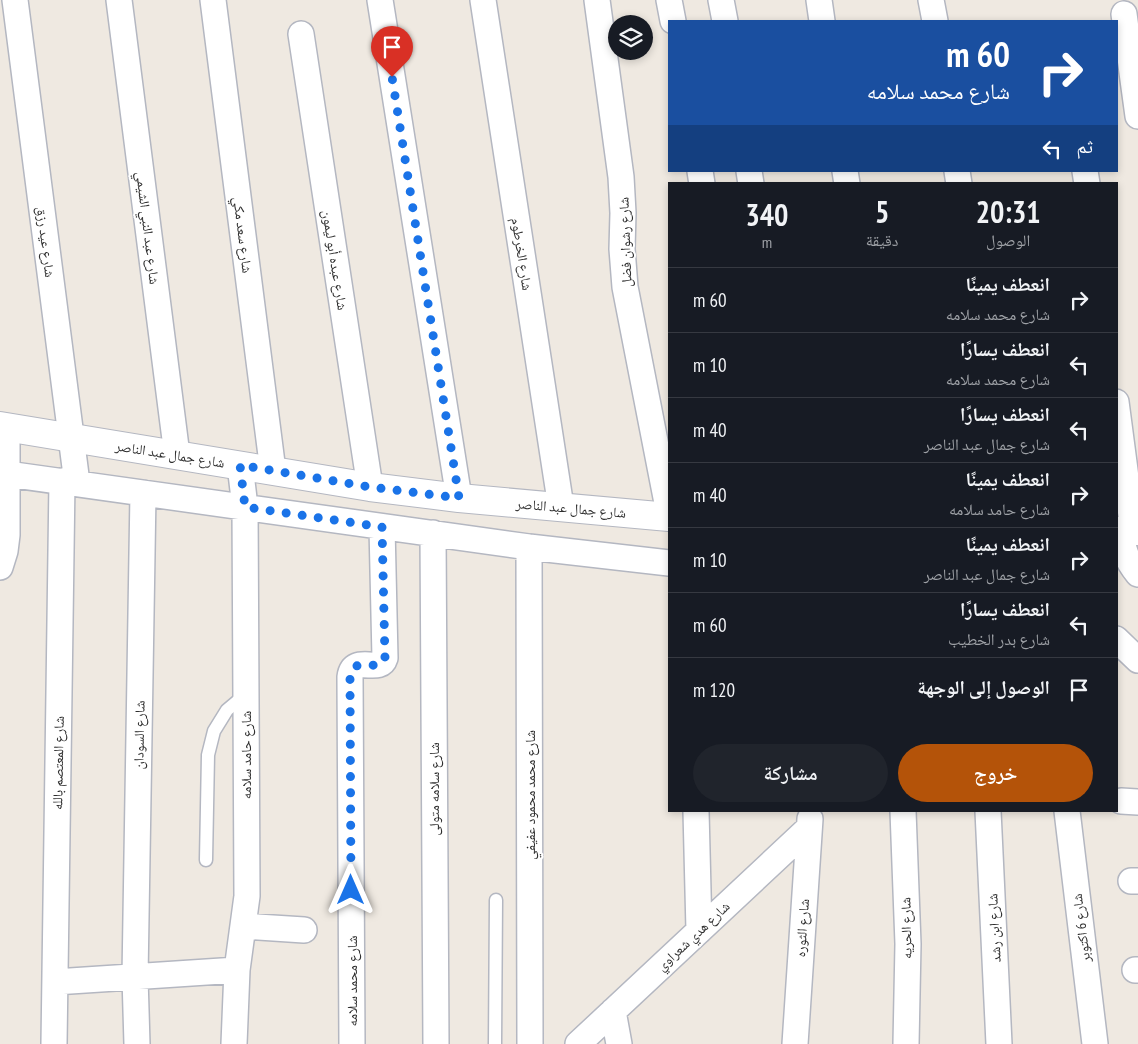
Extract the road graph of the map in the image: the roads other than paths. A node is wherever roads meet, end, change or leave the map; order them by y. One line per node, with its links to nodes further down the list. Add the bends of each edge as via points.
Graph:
1 (15, 0): 20 (street, شارع عيد رزق)
2 (119, 0): 21 (street, شارع عبد النبي الشيمي)
3 (213, 0): 23 (street, شارع سعد مكي)
4 (380, 0): 28 (street)
5 (483, 0): 30 (street, شارع الخرطوم)
6 (597, 0): 31 (street, شارع رشوان فضل, via 621,177 625,287)
7 (669, 0): 12 (street)
8 (721, 0): 13 (street)
9 (819, 0): 14 (street)
10 (932, 0): 15 (street)
11 (1124, 14): 17 (street)
12 (673, 20)
13 (725, 20)
14 (822, 20)
15 (935, 20)
16 (300, 34): 26 (street, شارع عبده أبو ليمون)
17 (1138, 116)
18 (1118, 425): 34 (street)
19 (3, 427): 20 (street, شارع جمال عبد الناصر); 24 (street)
20 (71, 438): 21 (street, شارع جمال عبد الناصر); 25 (street, شارع عيد رزق)
21 (177, 455): 22 (street, شارع جمال عبد الناصر)
22 (240, 465): 23 (street, شارع جمال عبد الناصر); 29 (street, شارع حامد سلامه)
23 (273, 471): 26 (street, شارع جمال عبد الناصر)
24 (3, 473): 25 (street); 38 (street, via 7,535)
25 (69, 482): 27 (street); 57 (street, شارع المعتصم بالله)
26 (370, 487): 28 (street, شارع جمال عبد الناصر)
27 (143, 493): 29 (street); 56 (street, شارع السودان)
28 (459, 498): 30 (street, شارع جمال عبد الناصر)
29 (245, 507): 33 (street); 44 (street, شارع حامد سلامه)
30 (562, 508): 32 (street, شارع جمال عبد الناصر)
31 (668, 508)
32 (668, 517)
33 (382, 527): 35 (street); 62 (street, شارع محمد سلامه, via 385,658 382,664 355,666 350,677)
34 (1127, 531): 39 (street, via 1123,549)
35 (433, 533): 36 (street); 63 (street, شارع سلامه متولى)
36 (529, 547): 37 (street); 65 (street, شارع محمد محمود عفيفي)
37 (668, 563)
38 (0, 567)
39 (1138, 574)
40 (1118, 579): 41 (street)
41 (1138, 579)
42 (1118, 641): 43 (street)
43 (1138, 660)
44 (246, 694): 50 (lane, via 227,710 214,731 208,755); 52 (street, شارع حامد سلامه, via 247,896)
45 (696, 812): 54 (street)
46 (903, 812): 69 (street, شارع الحريه, via 908,944)
47 (988, 812): 70 (street, شارع ابن رشد)
48 (1067, 812): 71 (street, شارع 6 اكتوبر)
49 (810, 820): 54 (street, شارع هدي شعراوي); 68 (street, شارع الثوره)
50 (206, 860)
51 (496, 900): 64 (lane)
52 (243, 926): 53 (street); 55 (street, شارع حامد سلامه)
53 (304, 930)
54 (699, 931): 58 (street, شارع هدي شعراوي)
55 (237, 970): 56 (street); 61 (street, شارع حامد سلامه)
56 (135, 977): 57 (street); 60 (street, شارع السودان)
57 (54, 982): 59 (street, شارع المعتصم بالله)
58 (613, 1011): 66 (street, شارع هدي شعراوي); 67 (street)
59 (54, 1044)
60 (137, 1044)
61 (234, 1044)
62 (352, 1044)
63 (436, 1044)
64 (495, 1044)
65 (530, 1044)
66 (578, 1044)
67 (619, 1044)
68 (795, 1044)
69 (906, 1044)
70 (999, 1044)
71 (1095, 1044)

